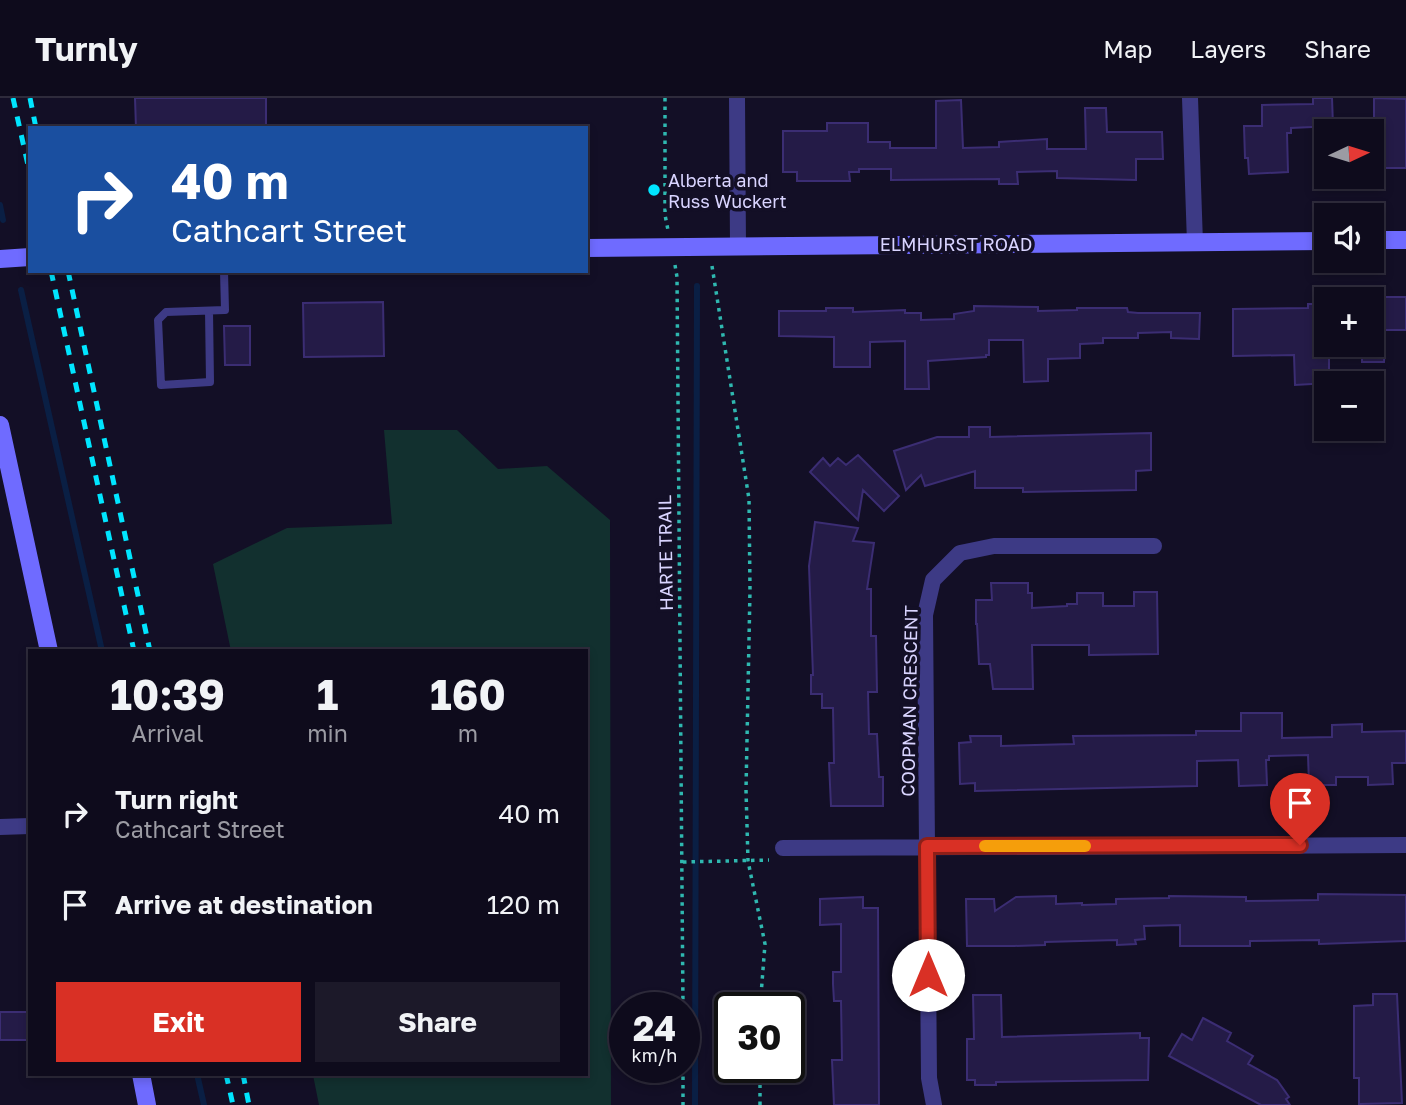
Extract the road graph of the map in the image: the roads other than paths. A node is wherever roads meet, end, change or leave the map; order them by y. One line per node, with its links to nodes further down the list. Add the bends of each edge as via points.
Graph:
1 (737, 98): 7 (street)
2 (1190, 98): 6 (street)
3 (1384, 240): 4 (street)
4 (1406, 240)
5 (1314, 241): 6 (street, ELMHURST ROAD)
6 (1195, 243): 7 (street, ELMHURST ROAD)
7 (738, 246): 8 (street, ELMHURST ROAD)
8 (588, 248)
9 (28, 257): 10 (street)
10 (0, 259)
11 (224, 273): 12 (lane, via 225,310)
12 (209, 311): 12 (lane, via 166,312 158,320 161,385 210,382)
13 (0, 425): 15 (street)
14 (1154, 546): 19 (street, COOPMAN CRESCENT, via 994,546 960,553 933,580 925,615)
15 (49, 649)
16 (28, 826): 17 (street)
17 (0, 827)
18 (1406, 845): 19 (street)
19 (927, 846): 20 (street); 23 (street, COOPMAN CRESCENT, via 929,1078)
20 (783, 848)
21 (141, 1076): 22 (street)
22 (147, 1105)
23 (934, 1105)

